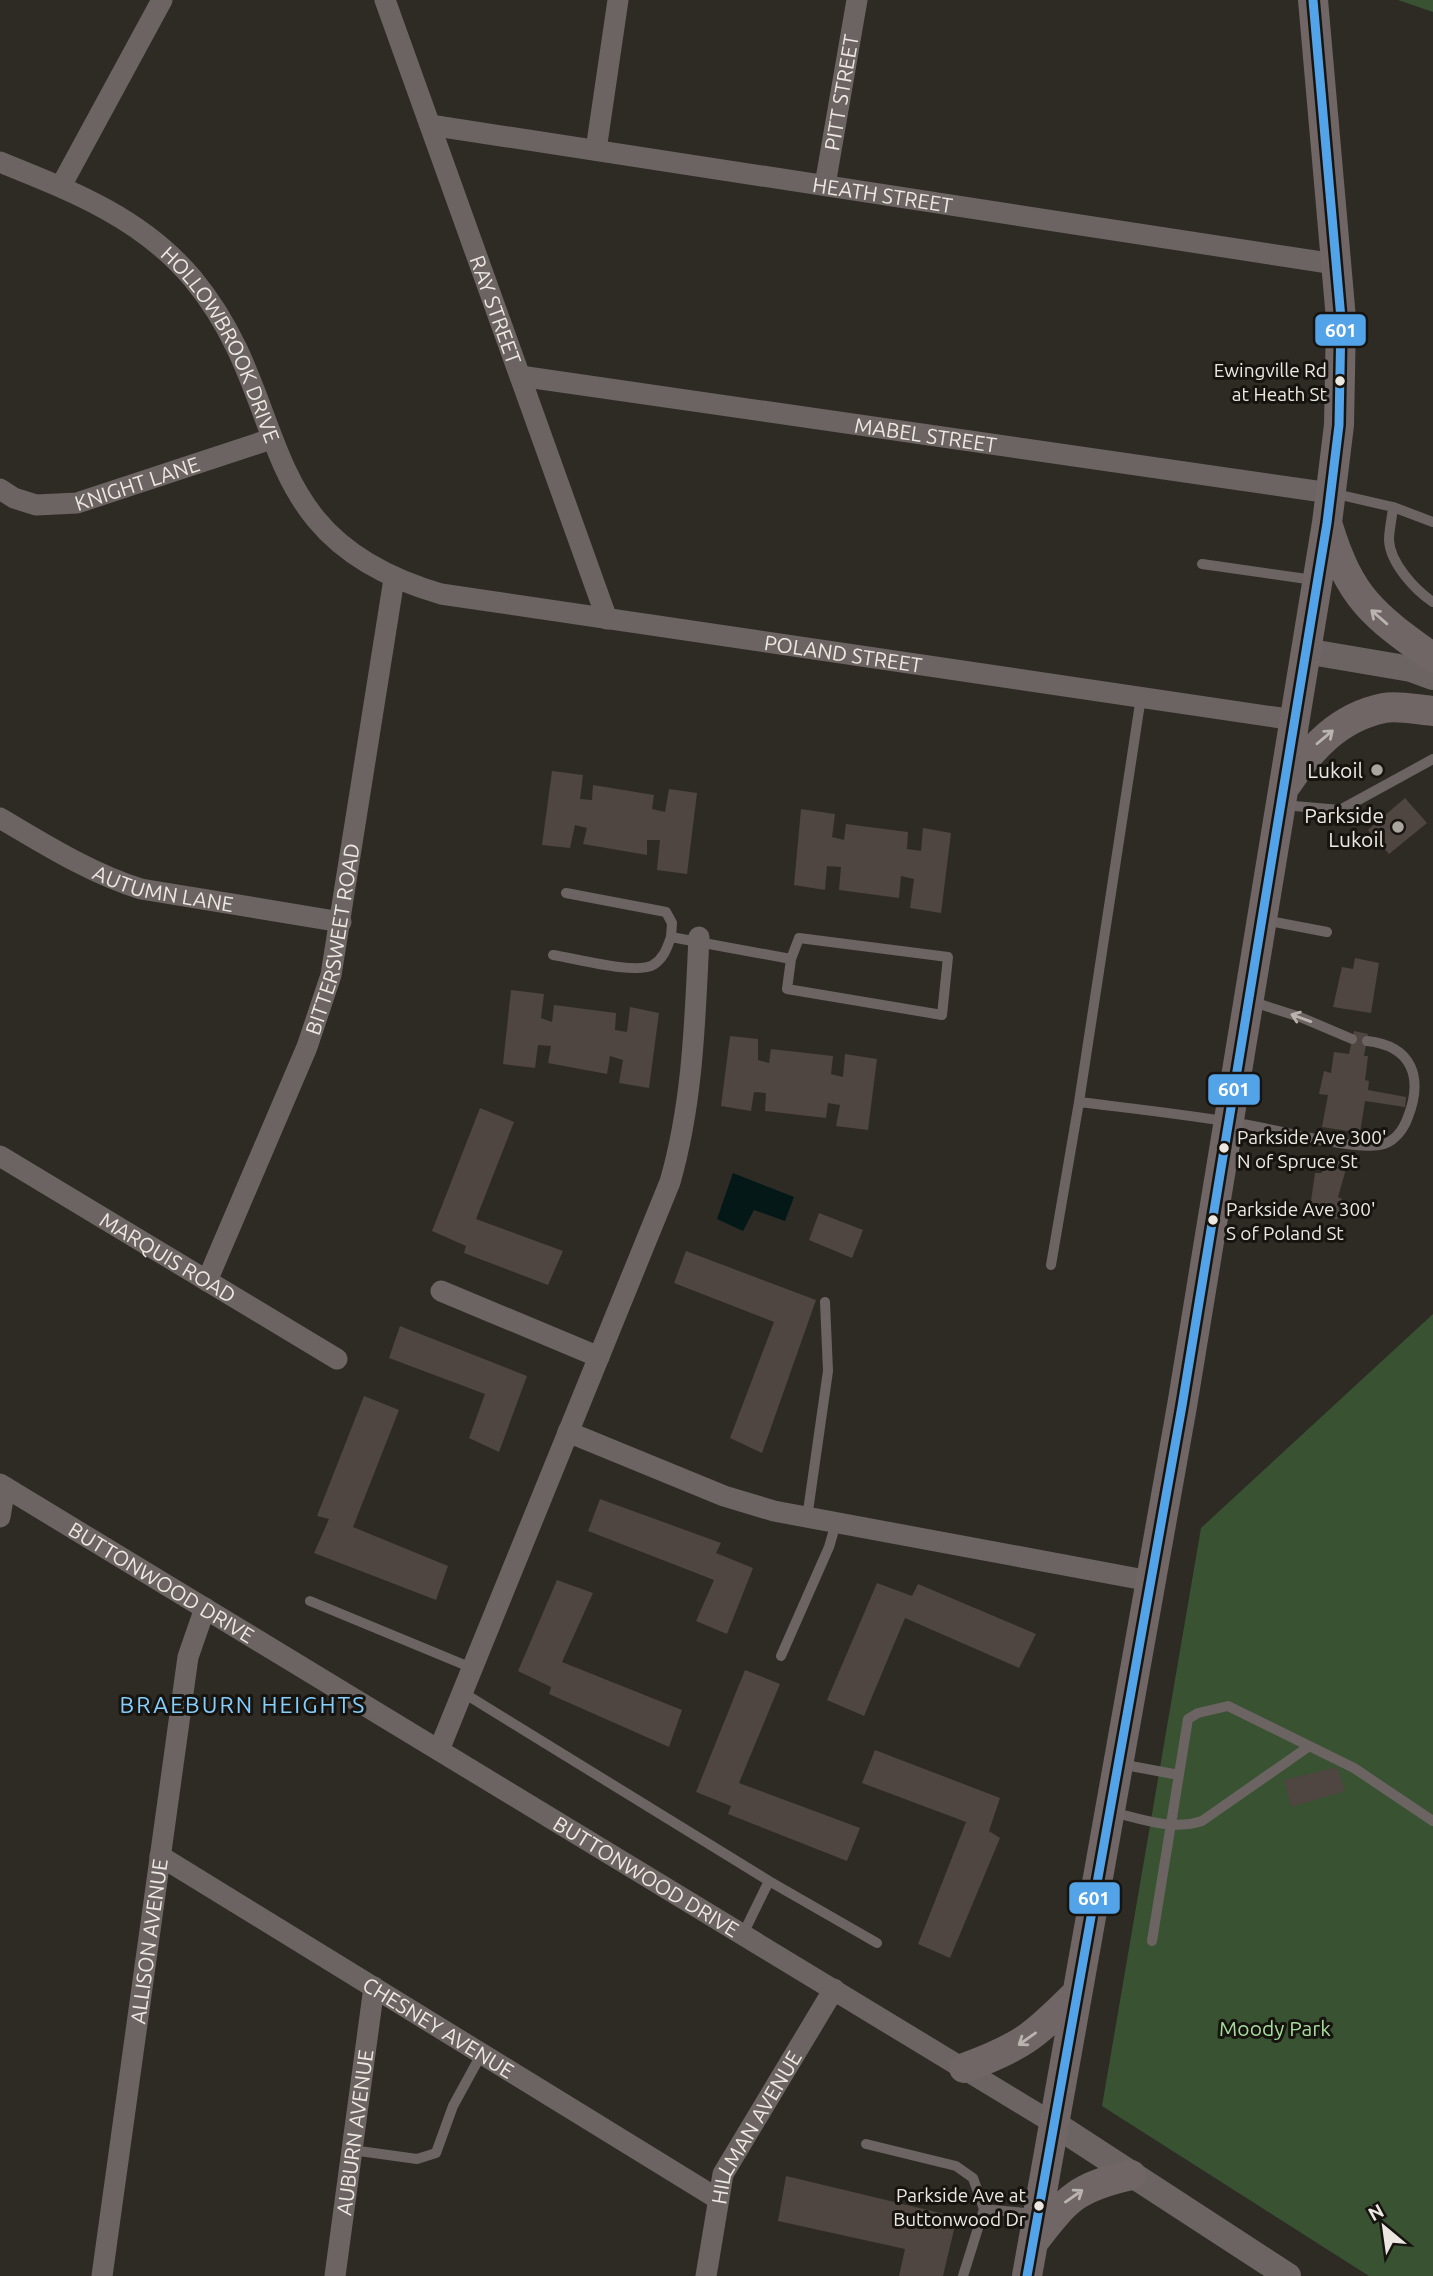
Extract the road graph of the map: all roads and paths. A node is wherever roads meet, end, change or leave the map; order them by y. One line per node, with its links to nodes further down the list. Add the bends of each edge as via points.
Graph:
1 (162, 0): 10 (street)
2 (386, 0): 6 (street, RAY STREET)
3 (618, 0): 7 (street)
4 (857, 0): 9 (street, PITT STREET)
5 (1313, 0): 11 (main road)
6 (430, 125): 7 (street, HEATH STREET); 12 (street, RAY STREET)
7 (596, 150): 9 (street, HEATH STREET)
8 (0, 162): 10 (street, HOLLOWBROOK DRIVE)
9 (825, 185): 11 (street, HEATH STREET)
10 (61, 186): 13 (street, HOLLOWBROOK DRIVE, via 134,225 193,279 235,347)
11 (1335, 264): 15 (main road, via 1341,334 1339,425)
12 (520, 376): 15 (street, MABEL STREET); 23 (street, RAY STREET)
13 (271, 439): 14 (street, KNIGHT LANE, via 77,503 36,505); 20 (street, HOLLOWBROOK DRIVE, via 293,488 326,532)
14 (0, 489)
15 (1330, 493): 16 (lane); 18 (main road)
16 (1393, 507): 17 (lane); 22 (lane, via 1389,543 1401,570)
17 (1433, 522)
18 (1327, 523): 21 (main road); 25 (main road, one-way to 18, via 1371,612 1340,564)
19 (1202, 565): 21 (lane)
20 (394, 579): 23 (street, POLAND STREET, via 441,594); 35 (street, BITTERSWEET ROAD)
21 (1317, 580): 24 (main road)
22 (1433, 601)
23 (607, 618): 27 (street, POLAND STREET)
24 (1305, 652): 26 (street, via 1412,669); 29 (main road)
25 (1433, 658)
26 (1433, 677)
27 (1142, 697): 29 (street, POLAND STREET); 44 (lane)
28 (1433, 711): 31 (main road, one-way to 28, via 1305,756 1355,718 1385,708)
29 (1294, 720): 31 (main road)
30 (1433, 759): 31 (lane, via 1340,810)
31 (1282, 797): 34 (main road)
32 (0, 818): 35 (street, AUTUMN LANE, via 86,869 141,889)
33 (566, 893): 37 (lane, via 666,912 672,923)
34 (1261, 920): 36 (lane); 41 (main road)
35 (341, 922): 48 (street, BITTERSWEET ROAD, via 317,1021)
36 (1327, 932)
37 (671, 937): 38 (lane); 39 (lane, via 664,956 651,967 635,969)
38 (699, 940): 40 (lane); 51 (street, via 691,1079 681,1142 670,1182)
39 (553, 955)
40 (791, 959): 40 (lane, via 799,938 948,957 942,1015 787,989)
41 (1248, 1000): 42 (lane, one-way to 41); 45 (main road)
42 (1352, 1039)
43 (1367, 1041): 45 (lane, via 1399,1051 1415,1076 1416,1096 1404,1129 1385,1144 1360,1145)
44 (1079, 1102): 45 (lane); 47 (lane)
45 (1228, 1122): 58 (main road)
46 (0, 1156): 48 (street, MARQUIS ROAD)
47 (1052, 1265)
48 (206, 1281): 52 (street, MARQUIS ROAD)
49 (441, 1292): 51 (street)
50 (825, 1302): 56 (lane, via 828,1371)
51 (599, 1357): 53 (street)
52 (337, 1359)
53 (568, 1432): 56 (street, via 724,1496); 62 (street)
54 (2, 1485): 55 (street); 60 (street, BUTTONWOOD DRIVE)
55 (0, 1517)
56 (807, 1518): 57 (street)
57 (836, 1523): 58 (street); 61 (lane)
58 (1150, 1581): 66 (main road)
59 (310, 1601): 62 (lane)
60 (205, 1608): 65 (street, BUTTONWOOD DRIVE); 71 (street, ALLISON AVENUE, via 188,1657)
61 (781, 1656)
62 (472, 1668): 63 (street)
63 (462, 1692): 65 (street); 72 (lane)
64 (1308, 1747): 67 (lane, via 1228,1706 1217,1707 1188,1719); 69 (lane, via 1354,1768); 70 (lane, via 1202,1821)
65 (439, 1750): 73 (street, BUTTONWOOD DRIVE)
66 (1118, 1763): 67 (lane); 68 (main road)
67 (1179, 1775): 70 (lane)
68 (1109, 1811): 70 (lane); 78 (main road)
69 (1433, 1821)
70 (1170, 1826): 74 (lane)
71 (160, 1856): 76 (street, CHESNEY AVENUE); 88 (street, ALLISON AVENUE)
72 (769, 1881): 73 (lane); 75 (lane)
73 (743, 1934): 77 (street, BUTTONWOOD DRIVE)
74 (1152, 1941)
75 (877, 1943)
76 (374, 1987): 79 (street, CHESNEY AVENUE); 83 (street, AUBURN AVENUE)
77 (834, 1989): 80 (street, BUTTONWOOD DRIVE); 85 (street, HILLMAN AVENUE, via 723,2174)
78 (1076, 1993): 80 (main road, one-way to 80, via 1032,2037); 81 (main road)
79 (482, 2053): 83 (lane, via 453,2106 436,2153 417,2159); 85 (street, CHESNEY AVENUE)
80 (964, 2068): 81 (street, BUTTONWOOD DRIVE)
81 (1053, 2123): 84 (street, BUTTONWOOD DRIVE); 87 (main road)
82 (866, 2144): 86 (lane, via 956,2166 973,2178)
83 (352, 2150): 89 (street, AUBURN AVENUE)
84 (1131, 2175): 87 (main road, one-way to 84, via 1091,2184); 93 (street, BUTTONWOOD DRIVE)
85 (718, 2199): 90 (street, HILLMAN AVENUE)
86 (984, 2208): 87 (lane); 91 (lane)
87 (1035, 2228): 92 (main road)
88 (102, 2276)
89 (335, 2276)
90 (706, 2276)
91 (963, 2276)
92 (1027, 2276)
93 (1288, 2276)

